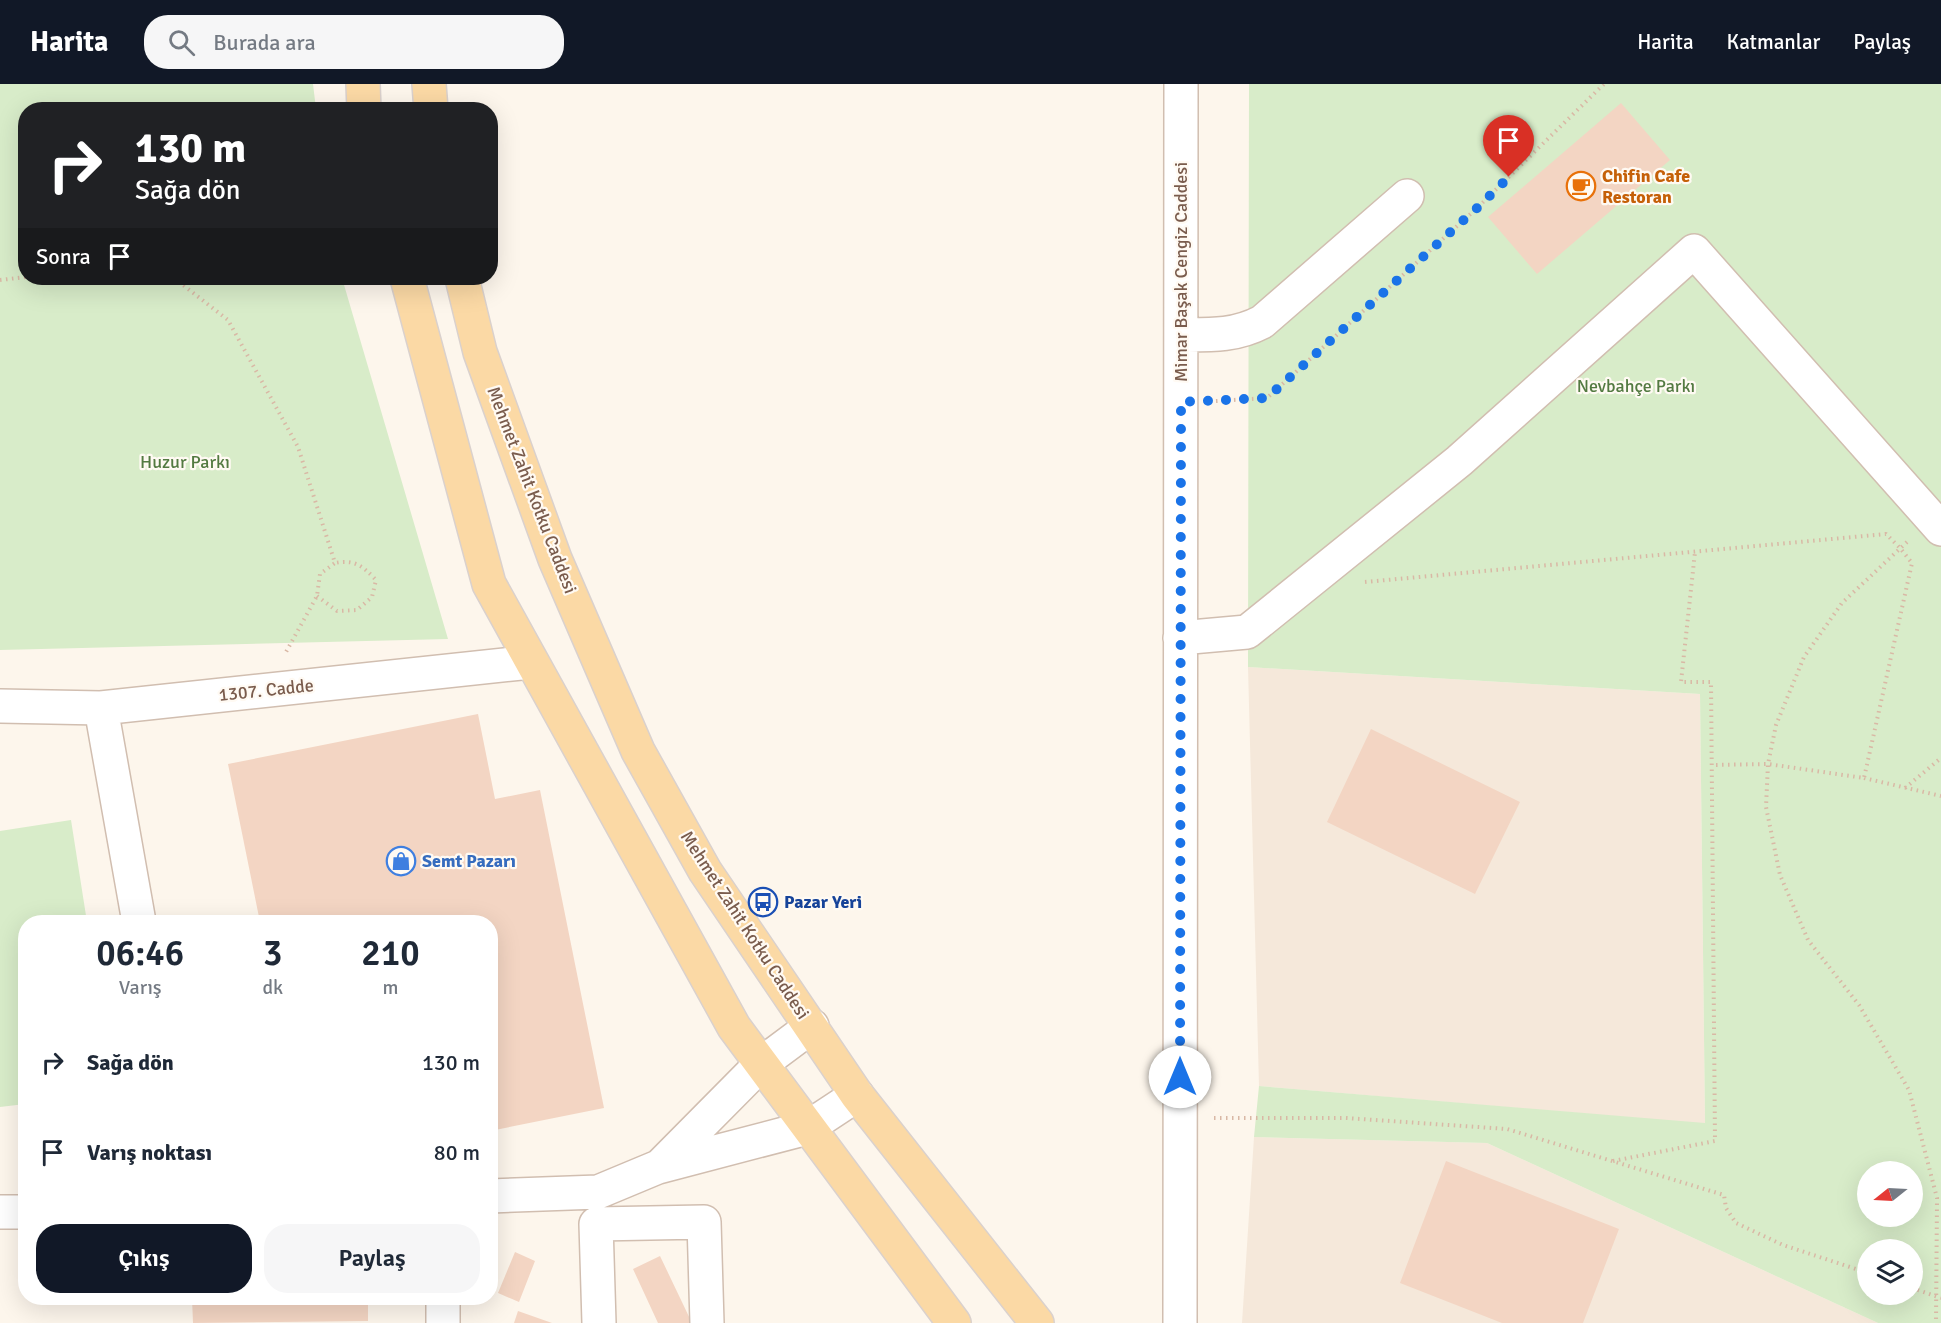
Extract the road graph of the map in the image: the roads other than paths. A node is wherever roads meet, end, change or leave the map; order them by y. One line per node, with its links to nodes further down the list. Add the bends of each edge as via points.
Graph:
1 (363, 84): 4 (main road)
2 (429, 84): 5 (main road)
3 (1181, 84): 9 (street, Mimar Başak Cengiz Caddesi)
4 (364, 102)
5 (430, 102)
6 (1407, 195): 9 (street, via 1262,322 1229,334)
7 (409, 285): 12 (main road, via 489,584)
8 (464, 285): 16 (main road, Mehmet Zahit Kotku Caddesi, via 480,352 555,559 638,751 705,871)
9 (1181, 336): 11 (street, Mimar Başak Cengiz Caddesi)
10 (1936, 523): 11 (street, via 1694,251 1459,461 1247,632)
11 (1180, 638): 30 (street, Mimar Başak Cengiz Caddesi)
12 (531, 662): 14 (street, 1307. Cadde); 17 (main road, via 734,1027)
13 (0, 706): 14 (street, 1307. Cadde)
14 (101, 708): 15 (street)
15 (138, 915)
16 (812, 1026): 17 (street); 18 (main road, Mehmet Zahit Kotku Caddesi)
17 (761, 1064): 19 (main road); 20 (street)
18 (857, 1095): 19 (street); 29 (main road, Mehmet Zahit Kotku Caddesi)
19 (807, 1128): 20 (street); 28 (main road)
20 (658, 1167): 21 (street, via 598,1192)
21 (498, 1196)
22 (0, 1212): 23 (street)
23 (18, 1212)
24 (443, 1305): 25 (street)
25 (443, 1323)
26 (599, 1323): 27 (street, via 596,1224 704,1222)
27 (707, 1323)
28 (954, 1323)
29 (1037, 1323)
30 (1180, 1323)

